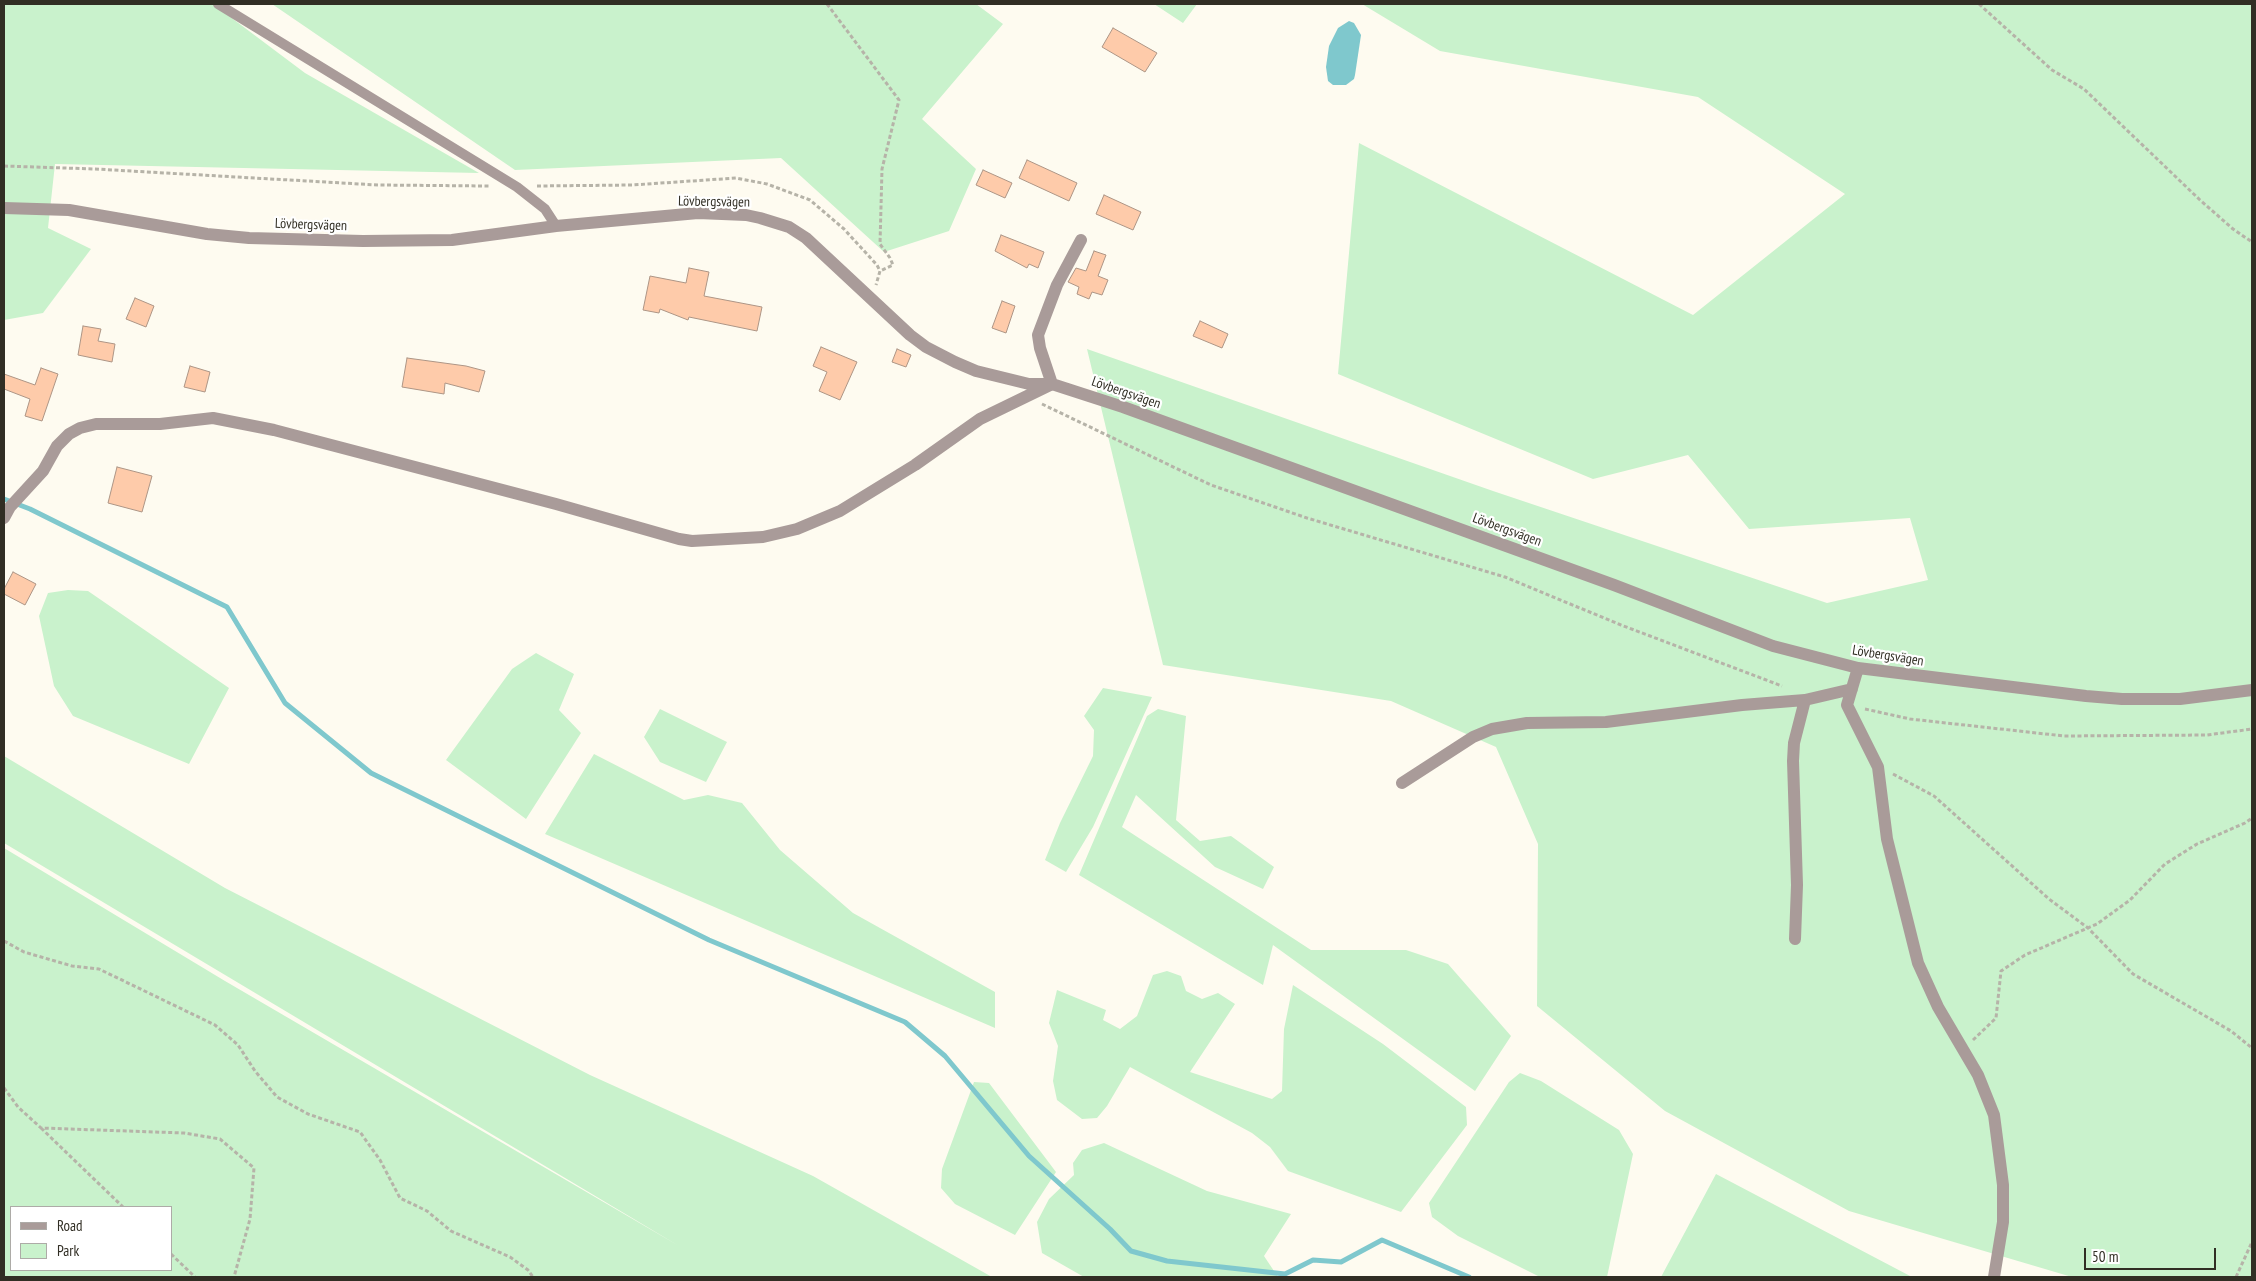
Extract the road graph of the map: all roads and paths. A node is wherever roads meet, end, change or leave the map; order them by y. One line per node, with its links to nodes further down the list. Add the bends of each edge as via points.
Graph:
1 (218, 4): 6 (lane)
2 (827, 4): 11 (path, via 900,100 882,169 880,244 893,265)
3 (1979, 4): 10 (path, via 2052,70 2084,89 2200,200)
4 (4, 166): 6 (path, via 378,185)
5 (686, 182): 6 (path)
6 (517, 187): 8 (lane, via 545,209)
7 (4, 208): 8 (street, Lövbergsvägen, via 69,210 207,234 249,238 452,240)
8 (556, 226): 12 (street, Lövbergsvägen, via 698,213 746,215 777,223 806,238 910,335 942,356 976,371 1030,384)
9 (1081, 240): 12 (street, via 1057,285 1038,335)
10 (2252, 242)
11 (880, 271)
12 (1052, 384): 13 (street); 15 (street, Lövbergsvägen, via 1570,568 1773,646)
13 (1028, 396): 14 (street, via 980,419 915,465 840,511 798,529 763,537 679,539 274,430 213,418 160,424 96,424 80,428 57,446 43,471); 16 (path, via 1211,485 1307,518 1505,577)
14 (4, 518)
15 (1858, 668): 17 (street); 18 (street, Lövbergsvägen, via 2122,699 2180,699)
16 (1785, 688)
17 (1852, 689): 19 (street); 20 (street)
18 (2252, 690)
19 (1805, 700): 23 (street, via 1606,722 1527,723 1499,728 1472,737); 26 (street, via 1793,761 1797,885)
20 (1847, 705): 21 (path, via 1910,719 2064,736 2207,735); 22 (street)
21 (2252, 729)
22 (1877, 765): 25 (path, via 1934,796 2048,899); 29 (street, via 1887,839 1918,963)
23 (1402, 783)
24 (2252, 818): 25 (path, via 2197,844 2165,864 2130,900)
25 (2088, 928): 28 (path, via 2133,974 2231,1031); 29 (path, via 2025,955 2001,971 1996,1018)
26 (1795, 939)
27 (4, 941): 37 (path, via 24,952 72,966 100,968 215,1025 238,1045 277,1098 308,1114 360,1132 380,1160 400,1198 427,1211 451,1231 510,1257)
28 (2252, 1048)
29 (1963, 1050): 38 (street, via 1987,1095 1999,1141 2003,1222)
30 (4, 1088): 31 (path, via 18,1107)
31 (41, 1128): 32 (path); 36 (path, via 184,1133 220,1139 254,1168 250,1219)
32 (122, 1206)
33 (2252, 1242): 39 (path)
34 (172, 1255): 35 (path)
35 (195, 1277)
36 (234, 1277)
37 (534, 1277)
38 (1994, 1277)
39 (2236, 1277)

